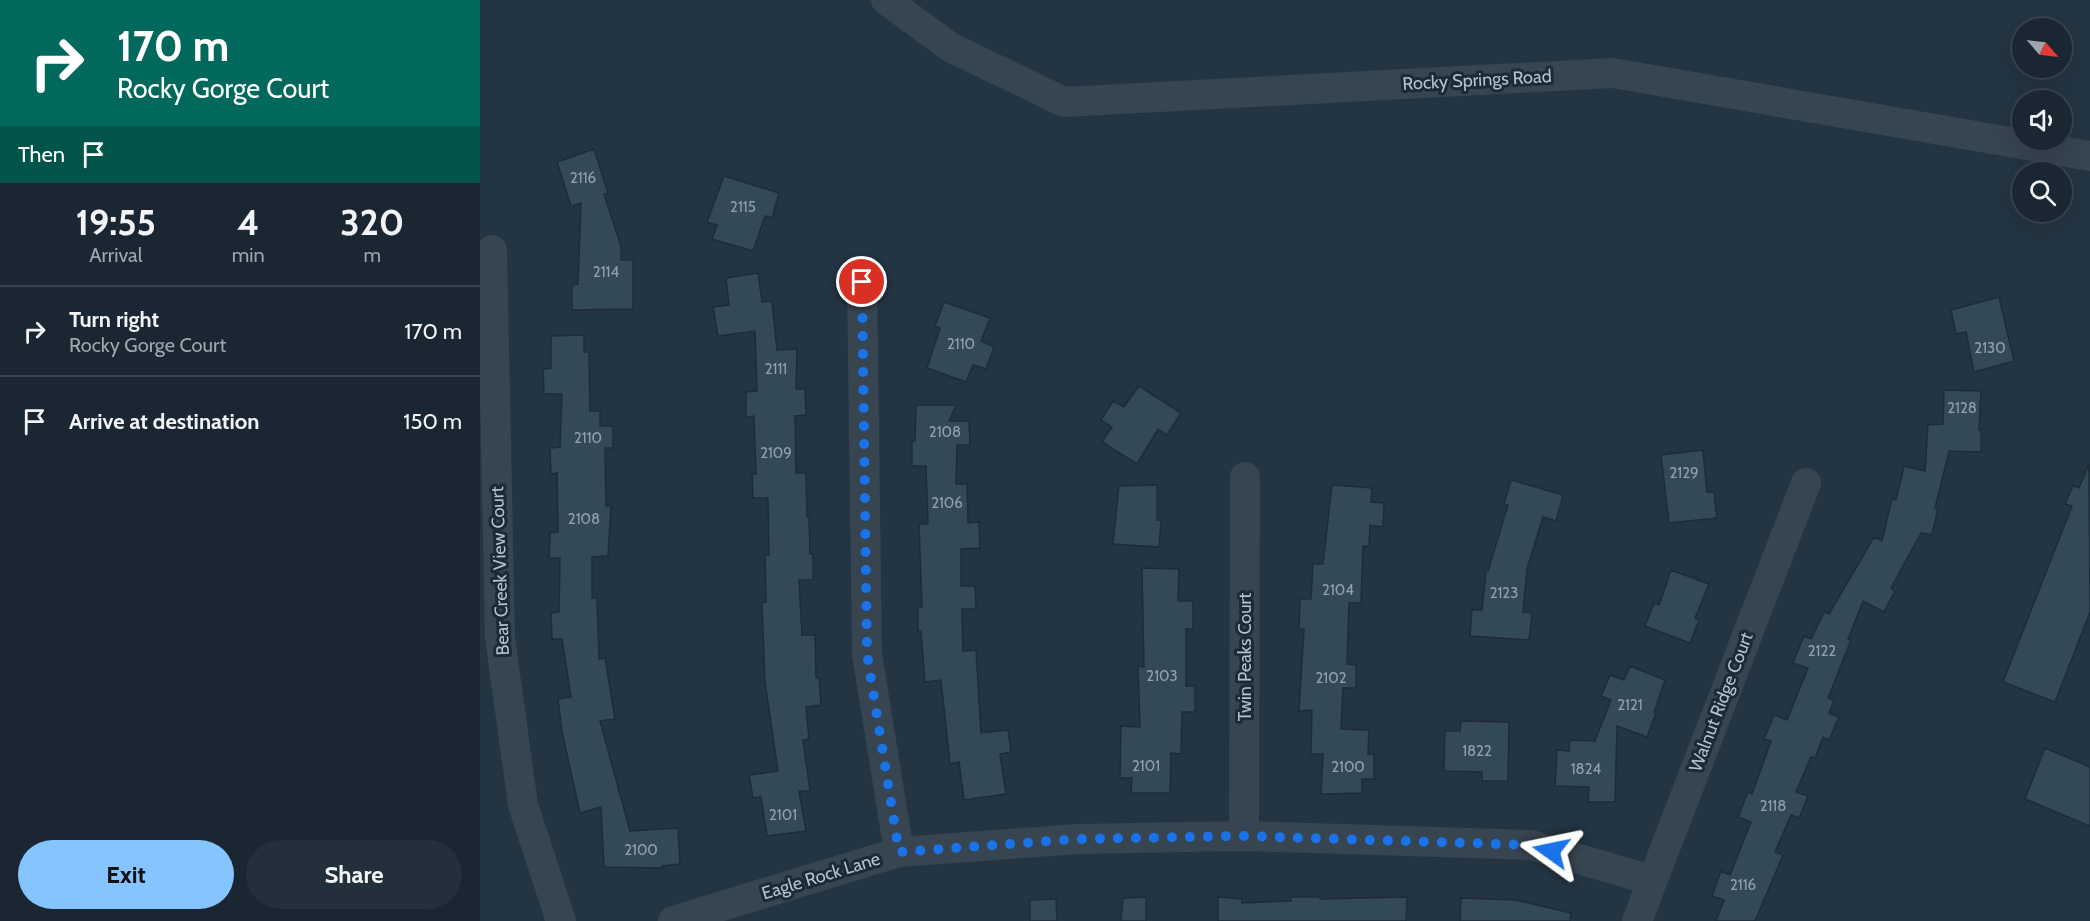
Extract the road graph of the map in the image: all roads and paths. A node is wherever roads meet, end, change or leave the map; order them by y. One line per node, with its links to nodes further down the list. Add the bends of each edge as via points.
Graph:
1 (886, 0): 2 (street, Rocky Springs Road, via 950,47 1064,102 1613,73)
2 (2090, 156)
3 (492, 250): 10 (street, Bear Creek View Court, via 500,638 523,805)
4 (862, 282): 8 (street, via 867,654)
5 (1245, 477): 7 (street, Twin Peaks Court)
6 (1806, 483): 9 (street, Walnut Ridge Court)
7 (1244, 836): 8 (street, Eagle Rock Lane, via 1078,839); 9 (street, Eagle Rock Lane, via 1531,845)
8 (899, 852): 11 (street, Eagle Rock Lane)
9 (1651, 880): 12 (street, Walnut Ridge Court)
10 (561, 921)
11 (673, 921)
12 (1636, 921)

